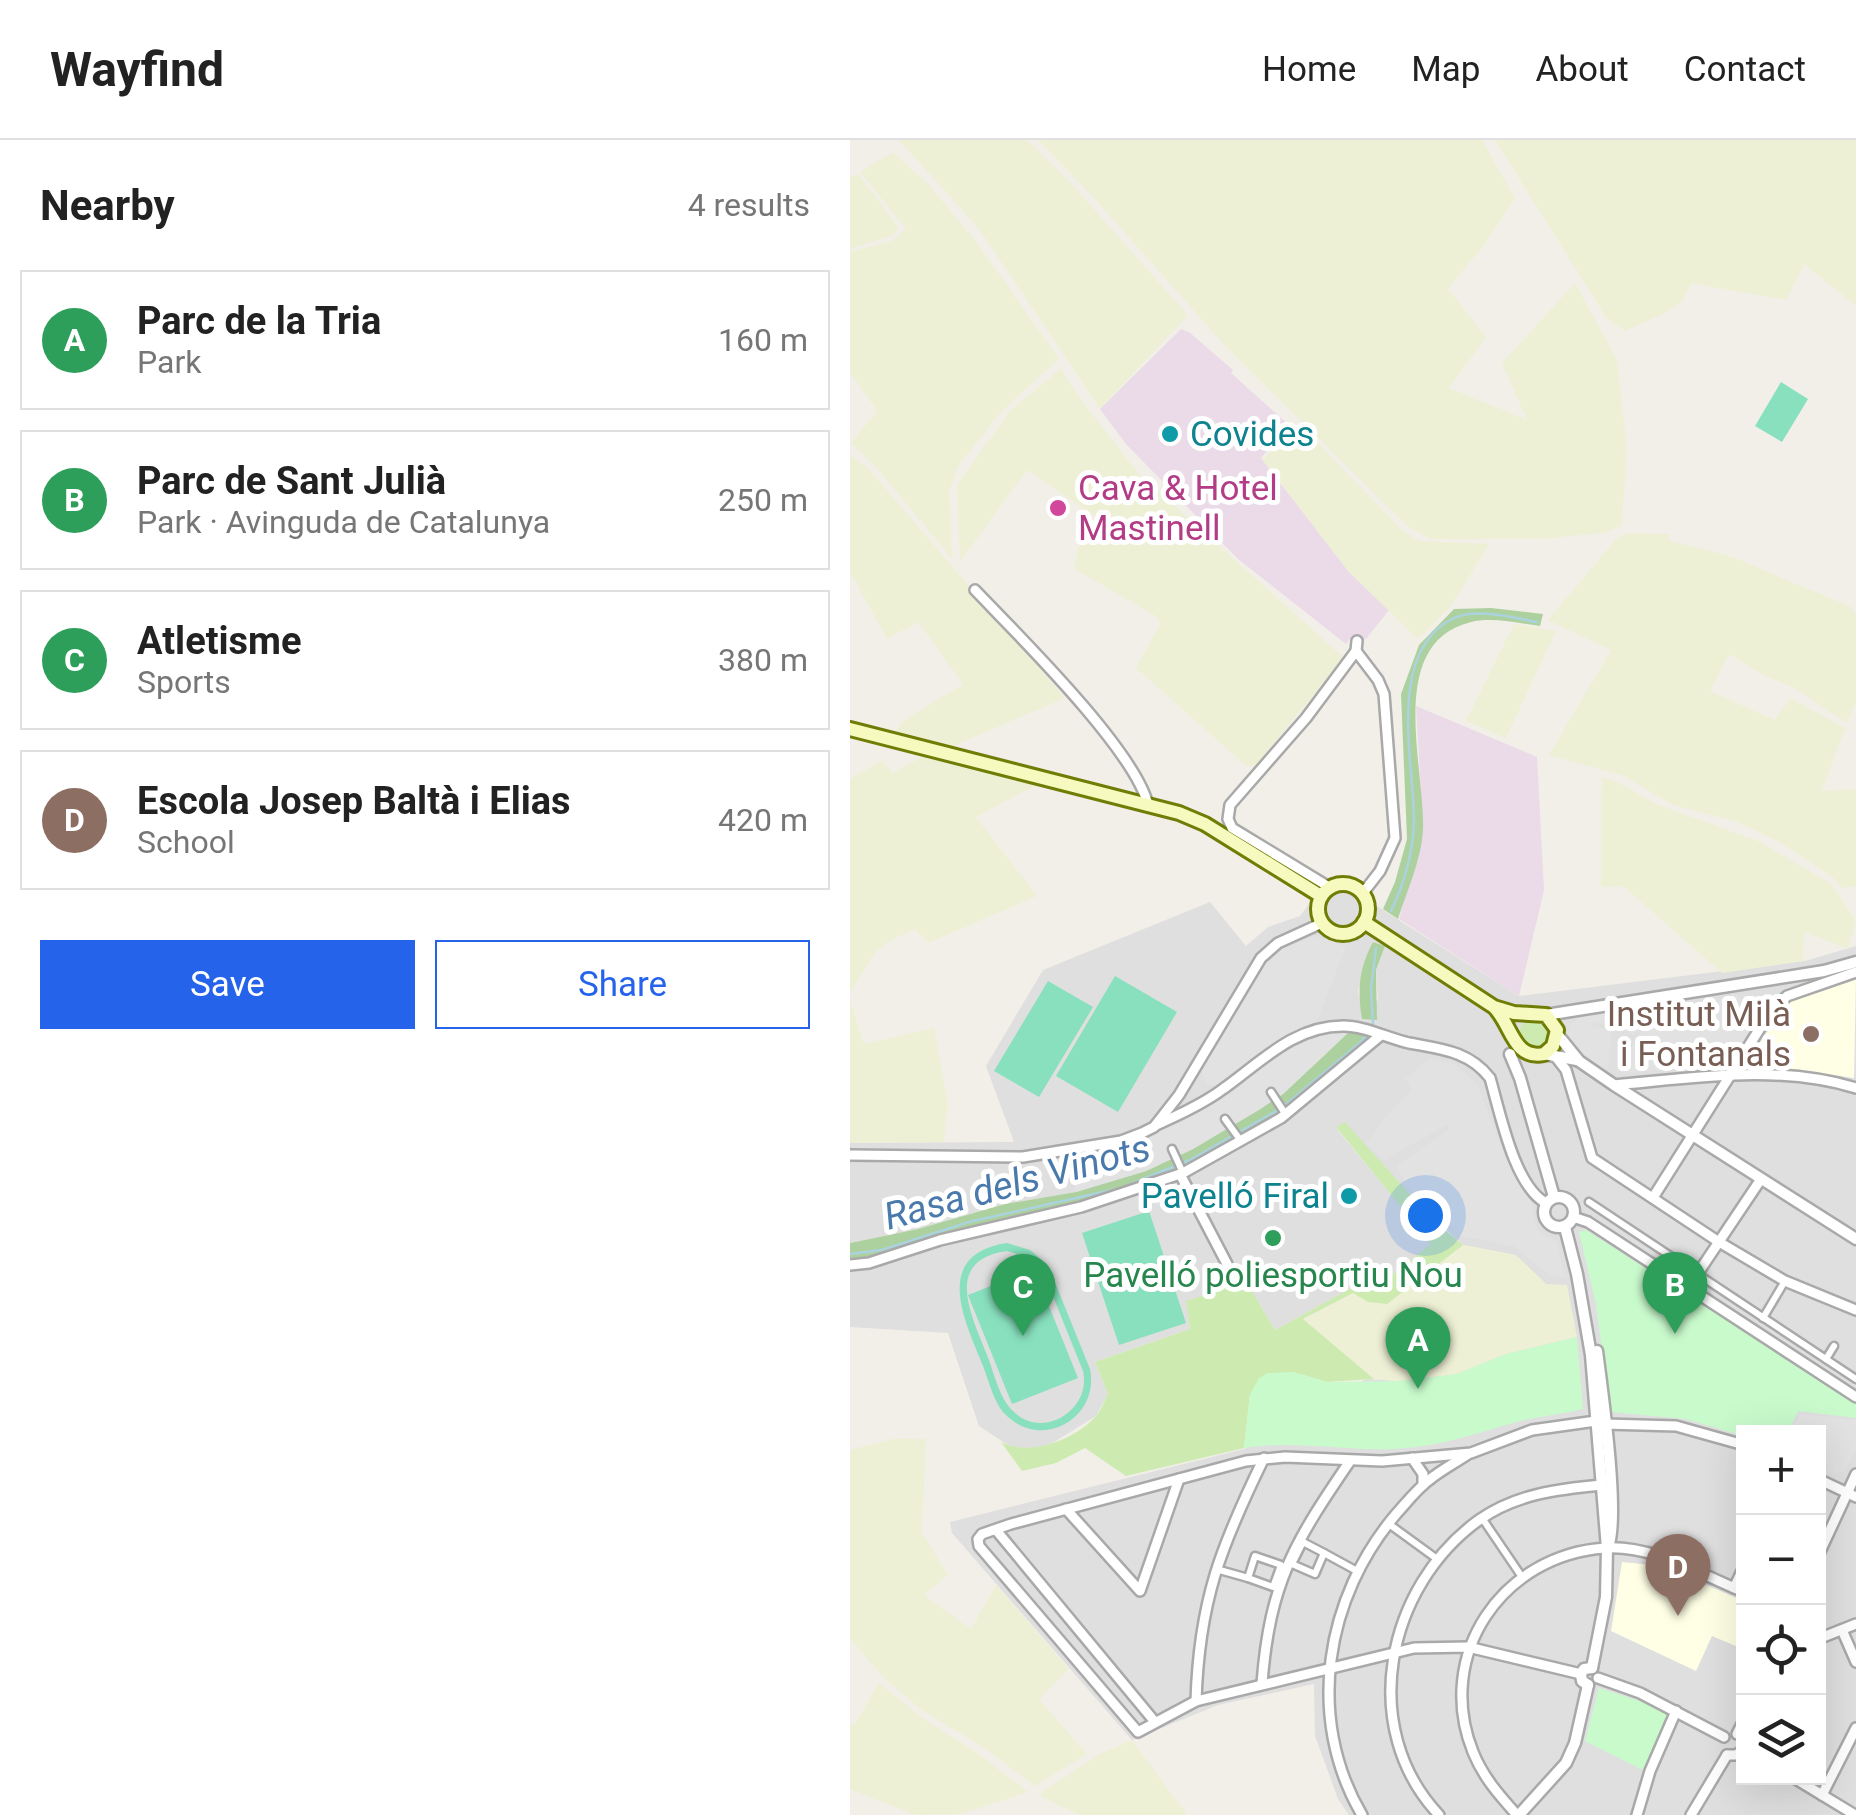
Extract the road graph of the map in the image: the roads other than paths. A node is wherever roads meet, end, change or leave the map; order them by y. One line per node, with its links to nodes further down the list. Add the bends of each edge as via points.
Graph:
1 (975, 590): 3 (street, via 1110,740)
2 (850, 729): 3 (main road)
3 (1148, 805): 4 (main road, via 1205,824)
4 (1325, 891): 5 (main road, via 1347,884); 5 (street, via 1228,819 1230,806 1306,718 1356,646 1384,694 1395,838); 7 (main road, via 1318,905)
5 (1363, 893): 6 (main road)
6 (1364, 922): 7 (main road, via 1339,934); 11 (main road)
7 (1322, 923): 25 (street, via 1260,958)
8 (1856, 962): 10 (street)
9 (1856, 972): 19 (street, via 1787,996)
10 (1585, 1007): 13 (street); 14 (street)
11 (1494, 1008): 12 (main road); 16 (main road)
12 (1528, 1014): 13 (main road); 16 (main road, via 1517,1022)
13 (1546, 1015): 14 (main road)
14 (1557, 1032): 17 (main road); 18 (street)
15 (1381, 1035): 26 (street, via 1345,1026 1300,1034); 27 (street); 37 (street, via 1464,1054 1481,1066 1524,1180 1538,1198)
16 (1512, 1043): 17 (main road); 20 (street)
17 (1545, 1055): 18 (street); 20 (street, via 1524,1064); 21 (street, via 1563,1063)
18 (1583, 1064): 21 (street); 22 (street)
19 (1732, 1074): 22 (street); 23 (street); 30 (street)
20 (1520, 1078): 37 (street)
21 (1568, 1078): 36 (street, via 1592,1158)
22 (1614, 1085): 30 (street)
23 (1856, 1087)
24 (1271, 1092): 27 (street)
25 (1176, 1099): 26 (street); 26 (street); 29 (street)
26 (1180, 1114): 29 (street)
27 (1286, 1115): 31 (street)
28 (1225, 1119): 31 (street)
29 (1154, 1126): 33 (street, via 1121,1140 1023,1157)
30 (1692, 1136): 35 (street); 36 (street)
31 (1241, 1142): 34 (street)
32 (1172, 1150): 34 (street)
33 (850, 1155)
34 (1182, 1173): 42 (street); 43 (street, via 1081,1207)
35 (1762, 1179): 40 (street); 41 (street)
36 (1654, 1196): 41 (street)
37 (1550, 1200): 39 (street, via 1571,1203); 39 (street, via 1546,1222)
38 (1589, 1202): 44 (street)
39 (1569, 1222): 46 (street, via 1588,1222); 53 (street)
40 (1856, 1239)
41 (1719, 1242): 44 (street); 45 (street)
42 (1227, 1264)
43 (850, 1265)
44 (1698, 1274): 46 (street); 48 (street)
45 (1785, 1281): 47 (street); 48 (street)
46 (1688, 1288): 52 (street)
47 (1856, 1310)
48 (1763, 1318): 50 (street)
49 (1834, 1346): 50 (street)
50 (1826, 1360): 51 (street)
51 (1856, 1380)
52 (1856, 1397)
53 (1601, 1422): 54 (street, via 1676,1426); 55 (street, via 1532,1430); 63 (street); 70 (street, via 1612,1536)
54 (1736, 1443)
55 (1470, 1453): 57 (street); 62 (street)
56 (1264, 1458): 58 (street); 60 (street); 73 (street)
57 (1412, 1458): 58 (street); 62 (street)
58 (1350, 1461): 87 (street, via 1286,1567 1270,1616)
59 (1856, 1474): 64 (street)
60 (1178, 1478): 65 (street); 65 (street, via 1140,1591)
61 (1826, 1483): 64 (street)
62 (1423, 1485): 67 (street)
63 (1602, 1485): 66 (street, via 1538,1491); 70 (street)
64 (1852, 1495): 69 (street)
65 (1066, 1508): 68 (street)
66 (1482, 1518): 72 (street); 75 (street)
67 (1388, 1523): 72 (street); 74 (street)
68 (996, 1530): 90 (street); 90 (street, via 982,1534 979,1546 1138,1732)
69 (1826, 1542)
70 (1607, 1548): 75 (street); 77 (street, via 1649,1553); 86 (street)
71 (1324, 1553): 71 (street, via 1315,1574 1292,1564 1302,1542); 74 (street)
72 (1437, 1559): 82 (street, via 1406,1614)
73 (1216, 1568): 76 (street); 88 (street, via 1200,1630)
74 (1358, 1571): 84 (street)
75 (1522, 1577): 81 (street, via 1493,1606)
76 (1248, 1578): 76 (street, via 1255,1556 1281,1566 1273,1586)
77 (1736, 1589)
78 (1856, 1624): 79 (street)
79 (1842, 1630): 80 (street); 83 (street)
80 (1826, 1636)
81 (1468, 1648): 82 (street); 85 (street); 101 (street, via 1462,1701 1469,1742 1481,1771)
82 (1394, 1652): 84 (street); 100 (street, via 1396,1742 1412,1782)
83 (1856, 1662)
84 (1329, 1668): 87 (street); 99 (street, via 1335,1750)
85 (1581, 1674): 86 (street, via 1587,1668)
86 (1593, 1677): 89 (street); 101 (street, via 1566,1763)
87 (1262, 1683): 88 (street)
88 (1196, 1700): 90 (street)
89 (1676, 1711): 92 (street); 102 (street)
90 (1155, 1722)
91 (1856, 1728): 97 (street)
92 (1724, 1737): 93 (street); 94 (street)
93 (1736, 1742)
94 (1728, 1755): 95 (street); 98 (street)
95 (1736, 1755)
96 (1806, 1785): 97 (street)
97 (1822, 1794): 103 (street)
98 (1694, 1814)
99 (1362, 1815)
100 (1439, 1815)
101 (1518, 1815)
102 (1638, 1815)
103 (1855, 1815)

